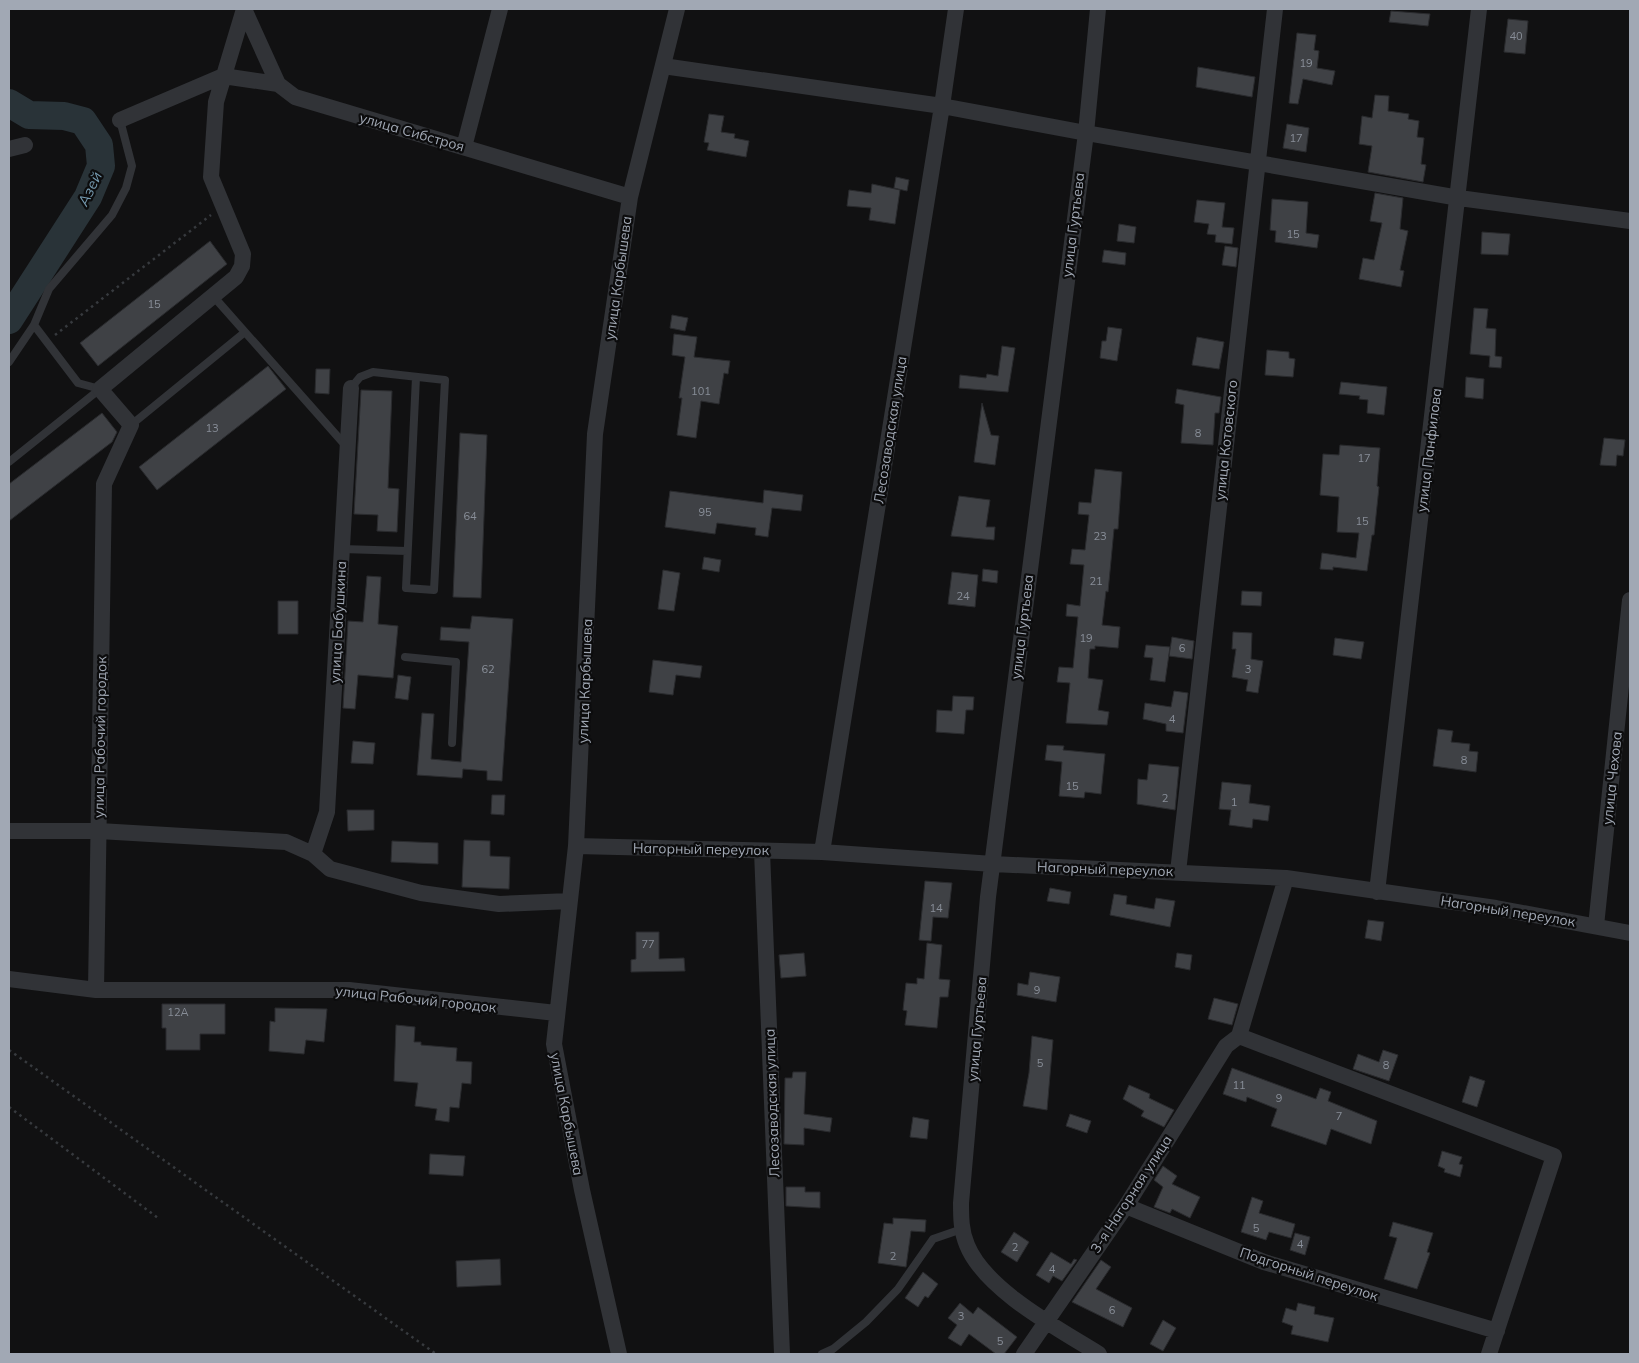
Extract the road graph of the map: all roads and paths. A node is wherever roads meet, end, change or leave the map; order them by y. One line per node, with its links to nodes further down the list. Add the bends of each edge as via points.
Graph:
1 (244, 9): 9 (street); 10 (street)
2 (500, 9): 15 (street)
3 (677, 9): 8 (street, улица Карбышева)
4 (956, 9): 11 (street, Лесозаводская улица)
5 (1098, 9): 13 (street, улица Гуртьева)
6 (1274, 9): 17 (street, улица Котовского)
7 (1479, 9): 19 (street, улица Панфилова)
8 (664, 66): 11 (street); 18 (street, улица Карбышева)
9 (223, 76): 10 (street); 12 (street); 20 (street, via 216,102 211,177)
10 (278, 84): 15 (street, улица Сибстроя, via 286,92 312,104)
11 (942, 106): 13 (street); 42 (street, Лесозаводская улица)
12 (120, 120): 23 (lane, via 132,166 126,188 112,215 49,289)
13 (1086, 133): 17 (street); 44 (street, улица Гуртьева)
14 (25, 145): 16 (street)
15 (464, 147): 18 (street, улица Сибстроя)
16 (9, 149)
17 (1257, 163): 19 (street); 45 (street, улица Котовского)
18 (630, 197): 40 (street, улица Карбышева, via 595,434)
19 (1459, 198): 21 (street); 47 (street, улица Панфилова)
20 (222, 207): 22 (street, via 243,254 242,266 236,277); 25 (path)
21 (1630, 221)
22 (214, 296): 24 (lane); 29 (street)
23 (34, 325): 25 (lane); 26 (lane)
24 (245, 332): 30 (lane); 31 (lane)
25 (46, 342): 29 (lane, via 78,383)
26 (9, 362)
27 (416, 377): 28 (lane, via 373,372 360,377); 34 (lane); 34 (lane, via 445,380 434,590 406,588)
28 (350, 388): 31 (street, улица Бабушкина)
29 (100, 389): 30 (street); 32 (lane)
30 (130, 425): 39 (street, улица Рабочий городок, via 104,484)
31 (347, 447): 33 (street, улица Бабушкина)
32 (9, 461)
33 (342, 549): 34 (lane); 43 (street, улица Бабушкина, via 327,812)
34 (408, 551)
35 (1630, 600): 49 (street, улица Чехова)
36 (405, 657): 37 (lane, via 456,662)
37 (452, 743)
38 (9, 831): 39 (street)
39 (99, 831): 43 (street, via 286,842); 52 (street, улица Рабочий городок)
40 (576, 846): 41 (street, Нагорный переулок); 48 (street, улица Карбышева)
41 (762, 851): 42 (street, Нагорный переулок); 64 (street, Лесозаводская улица)
42 (822, 852): 44 (street, Нагорный переулок)
43 (314, 854): 48 (street, via 330,869 420,893 499,904)
44 (993, 864): 45 (street, Нагорный переулок); 59 (street, улица Гуртьева, via 961,1203)
45 (1178, 872): 46 (street, Нагорный переулок)
46 (1286, 878): 47 (street, Нагорный переулок); 54 (street, 3-я Нагорная улица)
47 (1377, 892): 49 (street, Нагорный переулок, via 1488,906)
48 (570, 901): 53 (street, улица Карбышева)
49 (1596, 926): 50 (street, Нагорный переулок)
50 (1630, 933)
51 (9, 979): 52 (street, улица Рабочий городок)
52 (96, 990): 53 (street, улица Рабочий городок, via 349,990)
53 (556, 1013): 63 (street, улица Карбышева, via 554,1044 582,1190)
54 (1239, 1036): 57 (street, 3-я Нагорная улица, via 1226,1046); 61 (street, via 1554,1156)
55 (9, 1050): 62 (path)
56 (9, 1107): 58 (path)
57 (1126, 1206): 60 (street, 3-я Нагорная улица); 61 (street, Подгорный переулок, via 1264,1262)
58 (158, 1218)
59 (962, 1229): 60 (street, улица Гуртьева, via 976,1262 1015,1300); 65 (lane, via 933,1239 926,1245 898,1289 866,1322)
60 (1047, 1321): 66 (street, 3-я Нагорная улица); 67 (street, улица Гуртьева)
61 (1497, 1330): 68 (street)
62 (436, 1354)
63 (619, 1354)
64 (782, 1354)
65 (822, 1354)
66 (1024, 1354)
67 (1099, 1354)
68 (1489, 1354)

